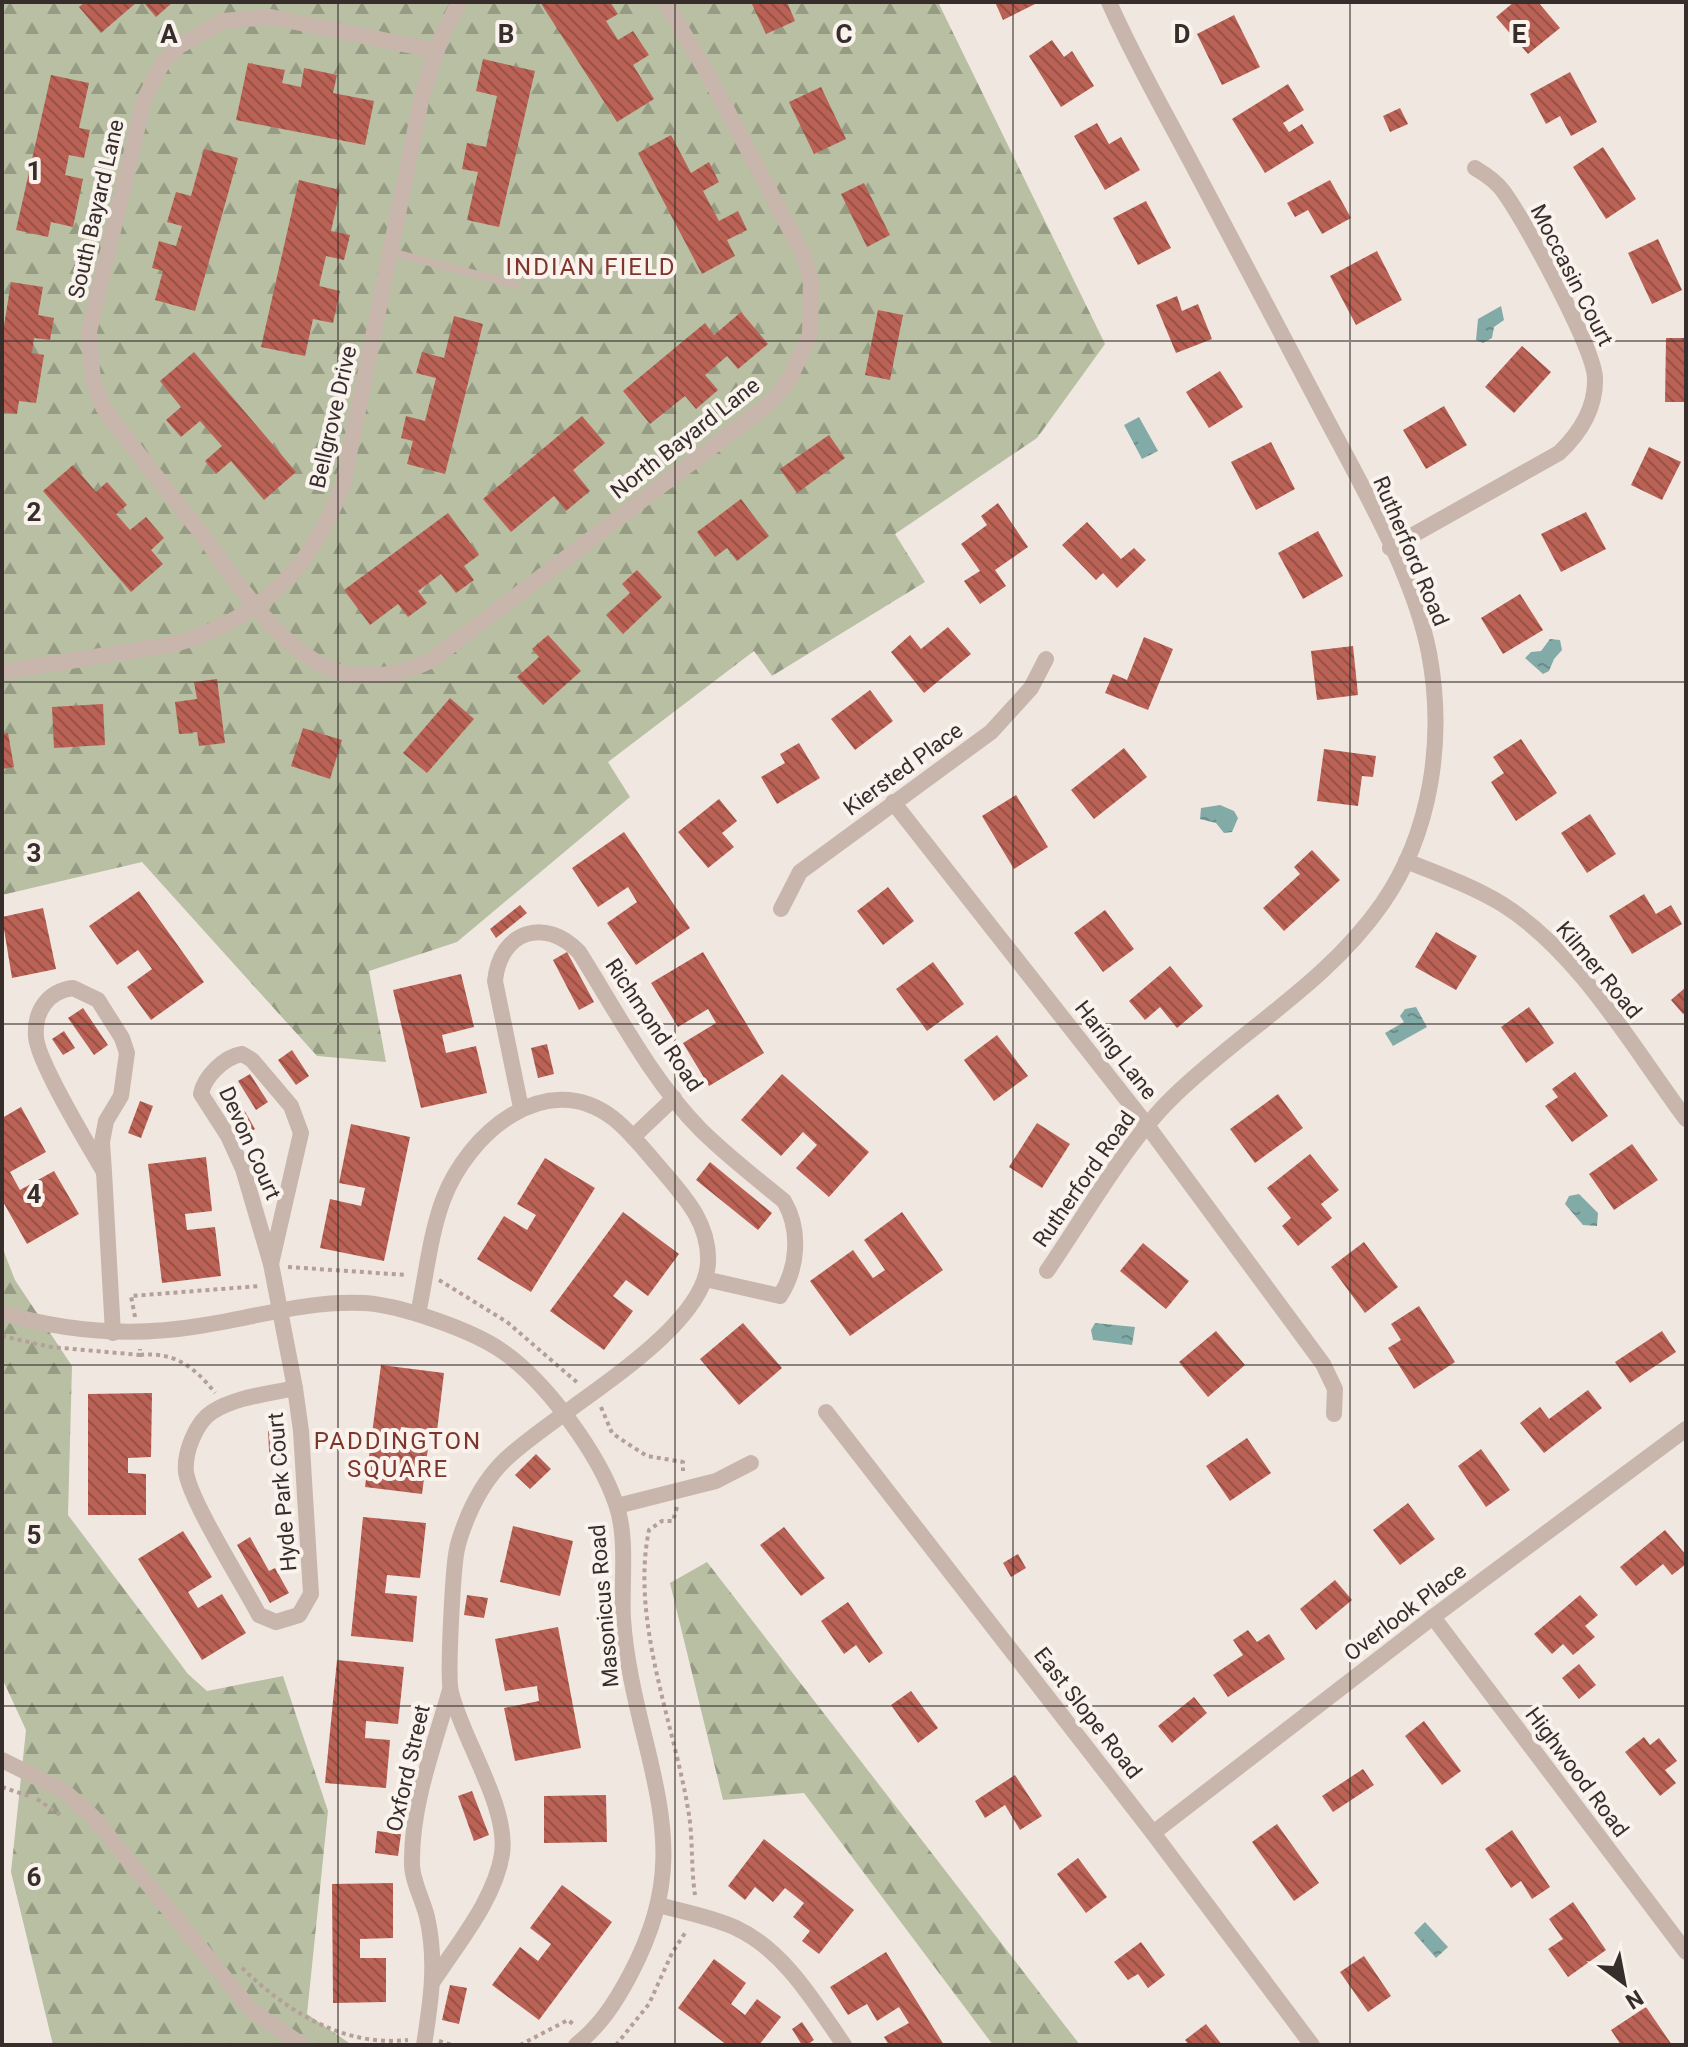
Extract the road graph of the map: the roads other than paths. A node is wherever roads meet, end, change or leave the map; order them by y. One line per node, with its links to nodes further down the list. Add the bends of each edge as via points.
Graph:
1 (459, 2): 4 (street, Bellgrove Drive)
2 (665, 2): 9 (street, North Bayard Lane, via 804,256 813,306 810,334 789,380 771,402 432,660 411,670 385,676 336,671 286,640)
3 (1109, 2): 8 (street, Rutherford Road)
4 (437, 51): 6 (street, Bellgrove Drive, via 422,96); 9 (street, South Bayard Lane, via 271,17 246,17 211,26 179,46 162,64 144,100 89,332 93,381 103,407)
5 (1475, 168): 8 (street, Moccasin Court, via 1503,191 1583,337 1595,378 1593,401 1586,420 1559,453)
6 (391, 252): 7 (lane); 9 (street, Bellgrove Drive, via 336,504 298,569)
7 (516, 285)
8 (1390, 548): 13 (street, Rutherford Road, via 1416,610 1434,689 1434,764)
9 (257, 606): 11 (street, Bellgrove Drive, via 228,624 175,644)
10 (1046, 659): 12 (street, Kiersted Place, via 1031,688 991,732)
11 (2, 672)
12 (893, 802): 14 (street, Kiersted Place, via 800,872); 18 (street, Haring Lane)
13 (1406, 861): 17 (street, Kilmer Road, via 1503,904 1548,940); 18 (street, Rutherford Road, via 1385,900 1339,958)
14 (781, 909)
15 (674, 1098): 16 (street, Richmond Road, via 579,952 569,941 542,931 514,940 495,973); 19 (street); 23 (street, Richmond Road, via 701,1130 784,1201 796,1231 789,1278 780,1296)
16 (521, 1108): 19 (street, via 557,1099 576,1101 611,1116); 26 (street, via 493,1128 456,1174 443,1200)
17 (1686, 1119)
18 (1146, 1124): 22 (street, Rutherford Road); 30 (street, Haring Lane, via 1323,1364 1335,1389)
19 (633, 1137): 23 (street, via 693,1206 706,1236)
20 (104, 1172): 20 (street, via 106,1121 121,1096 127,1053 98,1000 73,988 59,989 48,997 37,1019 36,1040 71,1117); 27 (street)
21 (271, 1264): 21 (street, Devon Court, via 301,1133 291,1106 242,1054 211,1074 201,1094 243,1169); 24 (street, Devon Court)
22 (1047, 1271)
23 (705, 1279): 31 (street, via 697,1296 655,1344)
24 (278, 1311): 26 (street, Masonicus Road, via 365,1303); 27 (street, Masonicus Road, via 198,1326); 28 (street, Hyde Park Court)
25 (2, 1313): 27 (street, Masonicus Road)
26 (418, 1314): 31 (street, Masonicus Road, via 502,1350)
27 (113, 1333)
28 (295, 1388): 28 (street, Hyde Park Court, via 311,1578 306,1606 289,1621 276,1622 259,1615 186,1474 186,1460 208,1414 224,1405)
29 (826, 1412): 38 (street, East Slope Road)
30 (1334, 1414)
31 (564, 1416): 34 (street, Masonicus Road); 36 (street, via 505,1460 483,1486 468,1517 457,1550)
32 (1686, 1429): 35 (street, Overlook Place)
33 (751, 1463): 34 (street, via 716,1481)
34 (617, 1506): 39 (street, Masonicus Road, via 629,1674 659,1798)
35 (1433, 1617): 38 (street, Overlook Place); 40 (street, Highwood Road)
36 (450, 1690): 41 (street, Oxford Street, via 414,1823 411,1867 427,1916); 41 (street, via 501,1824 503,1849 486,1896)
37 (2, 1760): 44 (street, via 64,1791 93,1817 251,2010)
38 (1153, 1833): 46 (street, East Slope Road)
39 (659, 1905): 42 (street, Masonicus Road, via 651,1934 611,2010); 45 (street, via 734,1926 755,1938 774,1953)
40 (1686, 1952)
41 (434, 1980): 43 (street, Oxford Street)
42 (582, 2040)
43 (424, 2042)
44 (302, 2045)
45 (844, 2045)
46 (1312, 2045)

